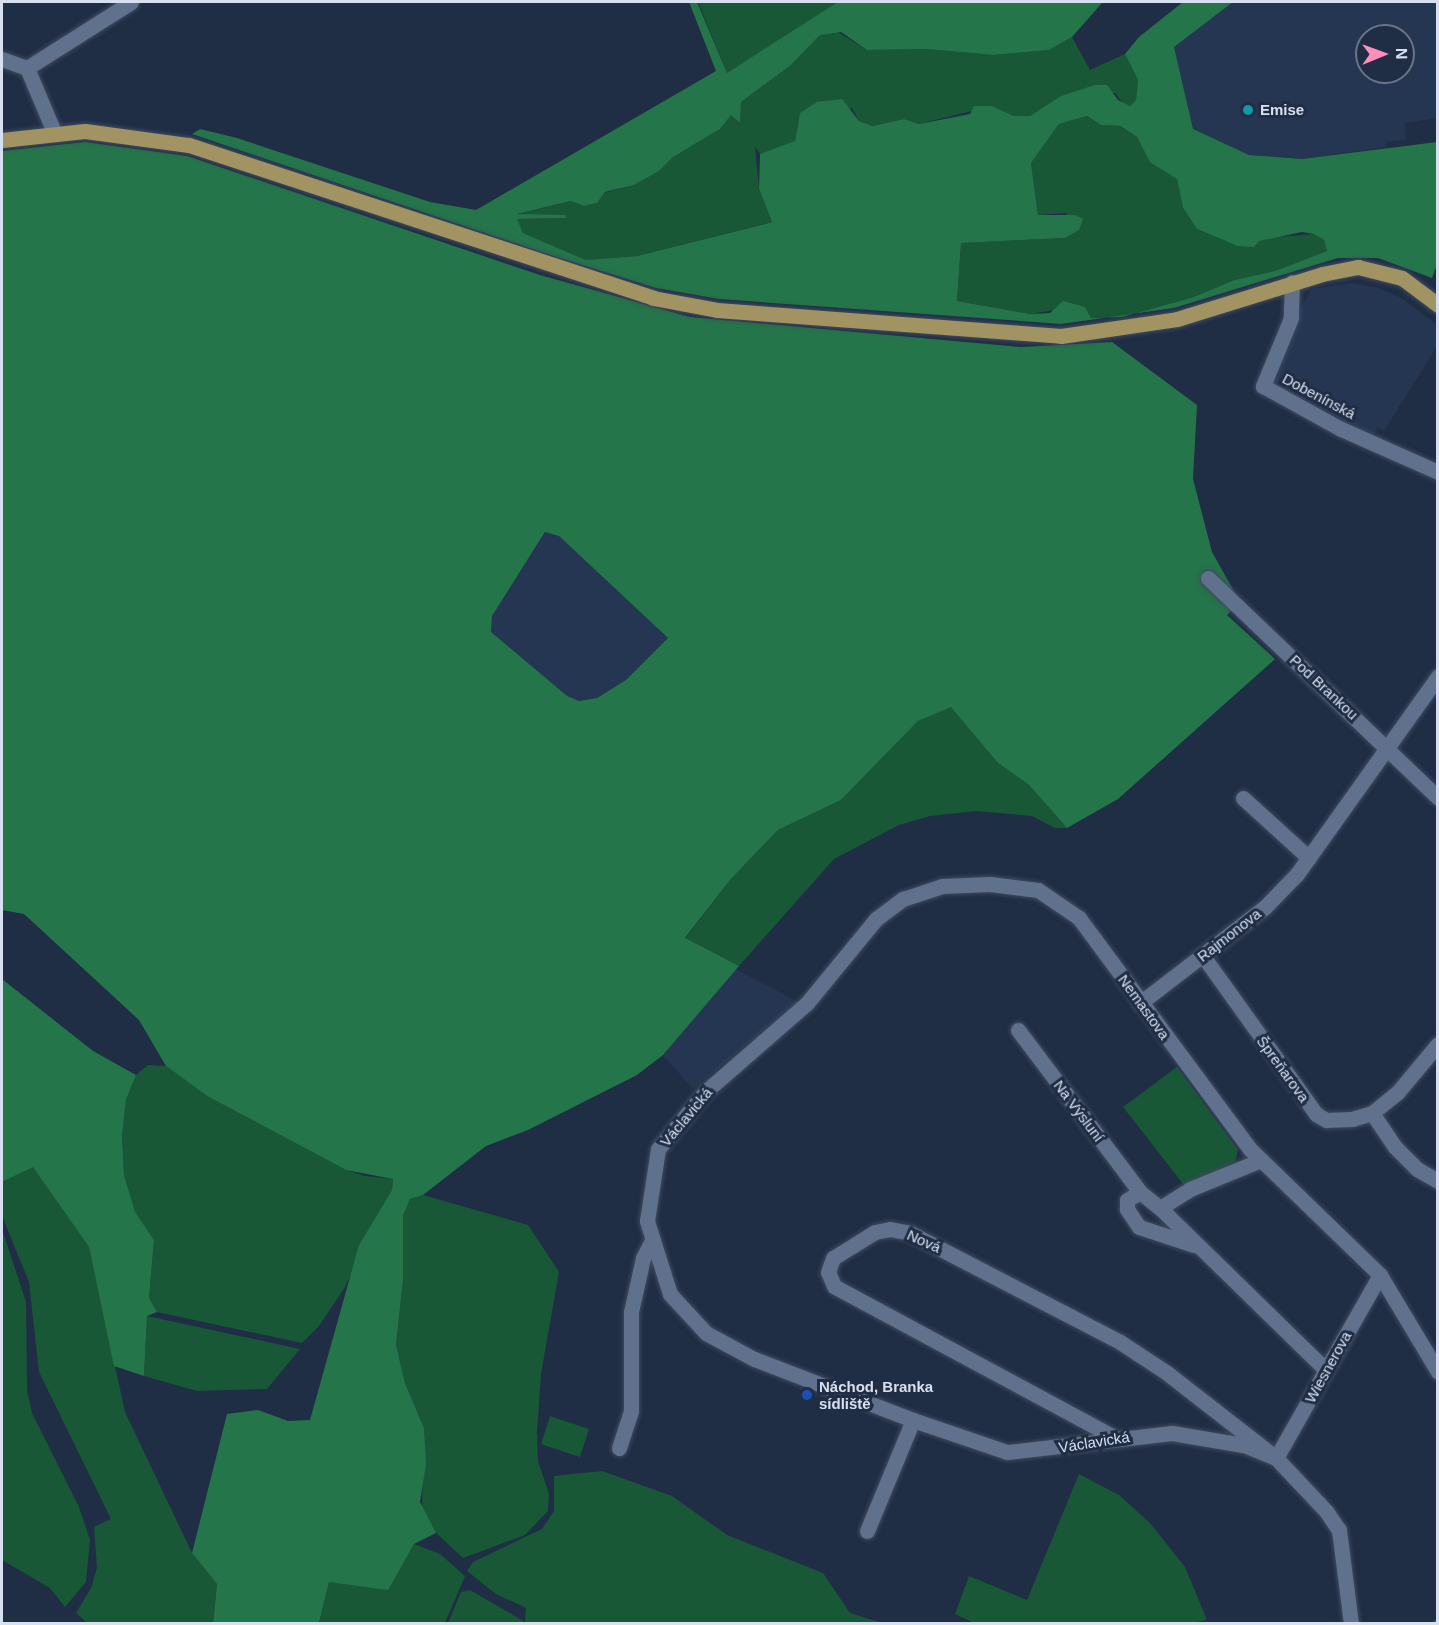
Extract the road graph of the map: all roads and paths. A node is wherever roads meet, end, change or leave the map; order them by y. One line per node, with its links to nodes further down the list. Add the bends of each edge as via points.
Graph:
1 (131, 2): 3 (street)
2 (2, 59): 3 (street)
3 (27, 68): 4 (street)
4 (54, 132): 5 (main road); 6 (main road, via 114,132 189,145 653,298 717,310 1061,336 1177,319)
5 (2, 140)
6 (1292, 282): 7 (main road, via 1339,269 1377,269 1402,278); 8 (street, Dobenínská, via 1291,318 1263,386 1341,429)
7 (1437, 304)
8 (1437, 472)
9 (1209, 578): 11 (street, Pod Brankou)
10 (1437, 676): 11 (street, Rajmonova)
11 (1388, 748): 13 (street, Pod Brankou); 14 (street, Rajmonova)
12 (1243, 798): 14 (street)
13 (1437, 798)
14 (1309, 858): 15 (street, Rajmonova, via 1265,907)
15 (1203, 956): 16 (street, Rajmonova); 20 (street, Špreňarova, via 1316,1114 1338,1121)
16 (1140, 1003): 17 (street, Nemastova, via 1079,918 1061,903 1038,890 990,884 942,886 903,899 876,920 807,1003); 21 (street, Nemastova)
17 (784, 1024): 25 (street, Václavická, via 705,1092 658,1149 647,1221)
18 (1018, 1030): 23 (street, Na Výsluní)
19 (1437, 1044): 20 (street, Špreňarova, via 1397,1093)
20 (1372, 1113): 22 (street, via 1395,1147)
21 (1261, 1160): 24 (street, via 1190,1189); 27 (street, Nemastova)
22 (1435, 1176)
23 (1140, 1192): 24 (street, Na Výsluní); 26 (street, Na Výsluní, via 1127,1200 1127,1209 1139,1227)
24 (1160, 1208): 26 (street, Na Výsluní)
25 (652, 1240): 30 (street, Václavická, via 670,1294 706,1333 754,1359); 32 (street, Václavická, via 643,1258 631,1312 631,1411)
26 (1194, 1245): 28 (street, Na Výsluní)
27 (1380, 1275): 28 (street, Wiesnerova); 29 (street, Nemastova)
28 (1326, 1370): 33 (street, Wiesnerova)
29 (1437, 1372)
30 (913, 1420): 31 (street, Václavická, via 1007,1452 1032,1452); 34 (street)
31 (1116, 1438): 33 (street, Václavická, via 1172,1433 1243,1445); 33 (street, Nová, via 834,1286 828,1272 833,1258 875,1232 890,1229 910,1233 1120,1342 1167,1373)
32 (619, 1448)
33 (1276, 1458): 35 (street, Nová, via 1339,1530)
34 (867, 1531)
35 (1351, 1623)

